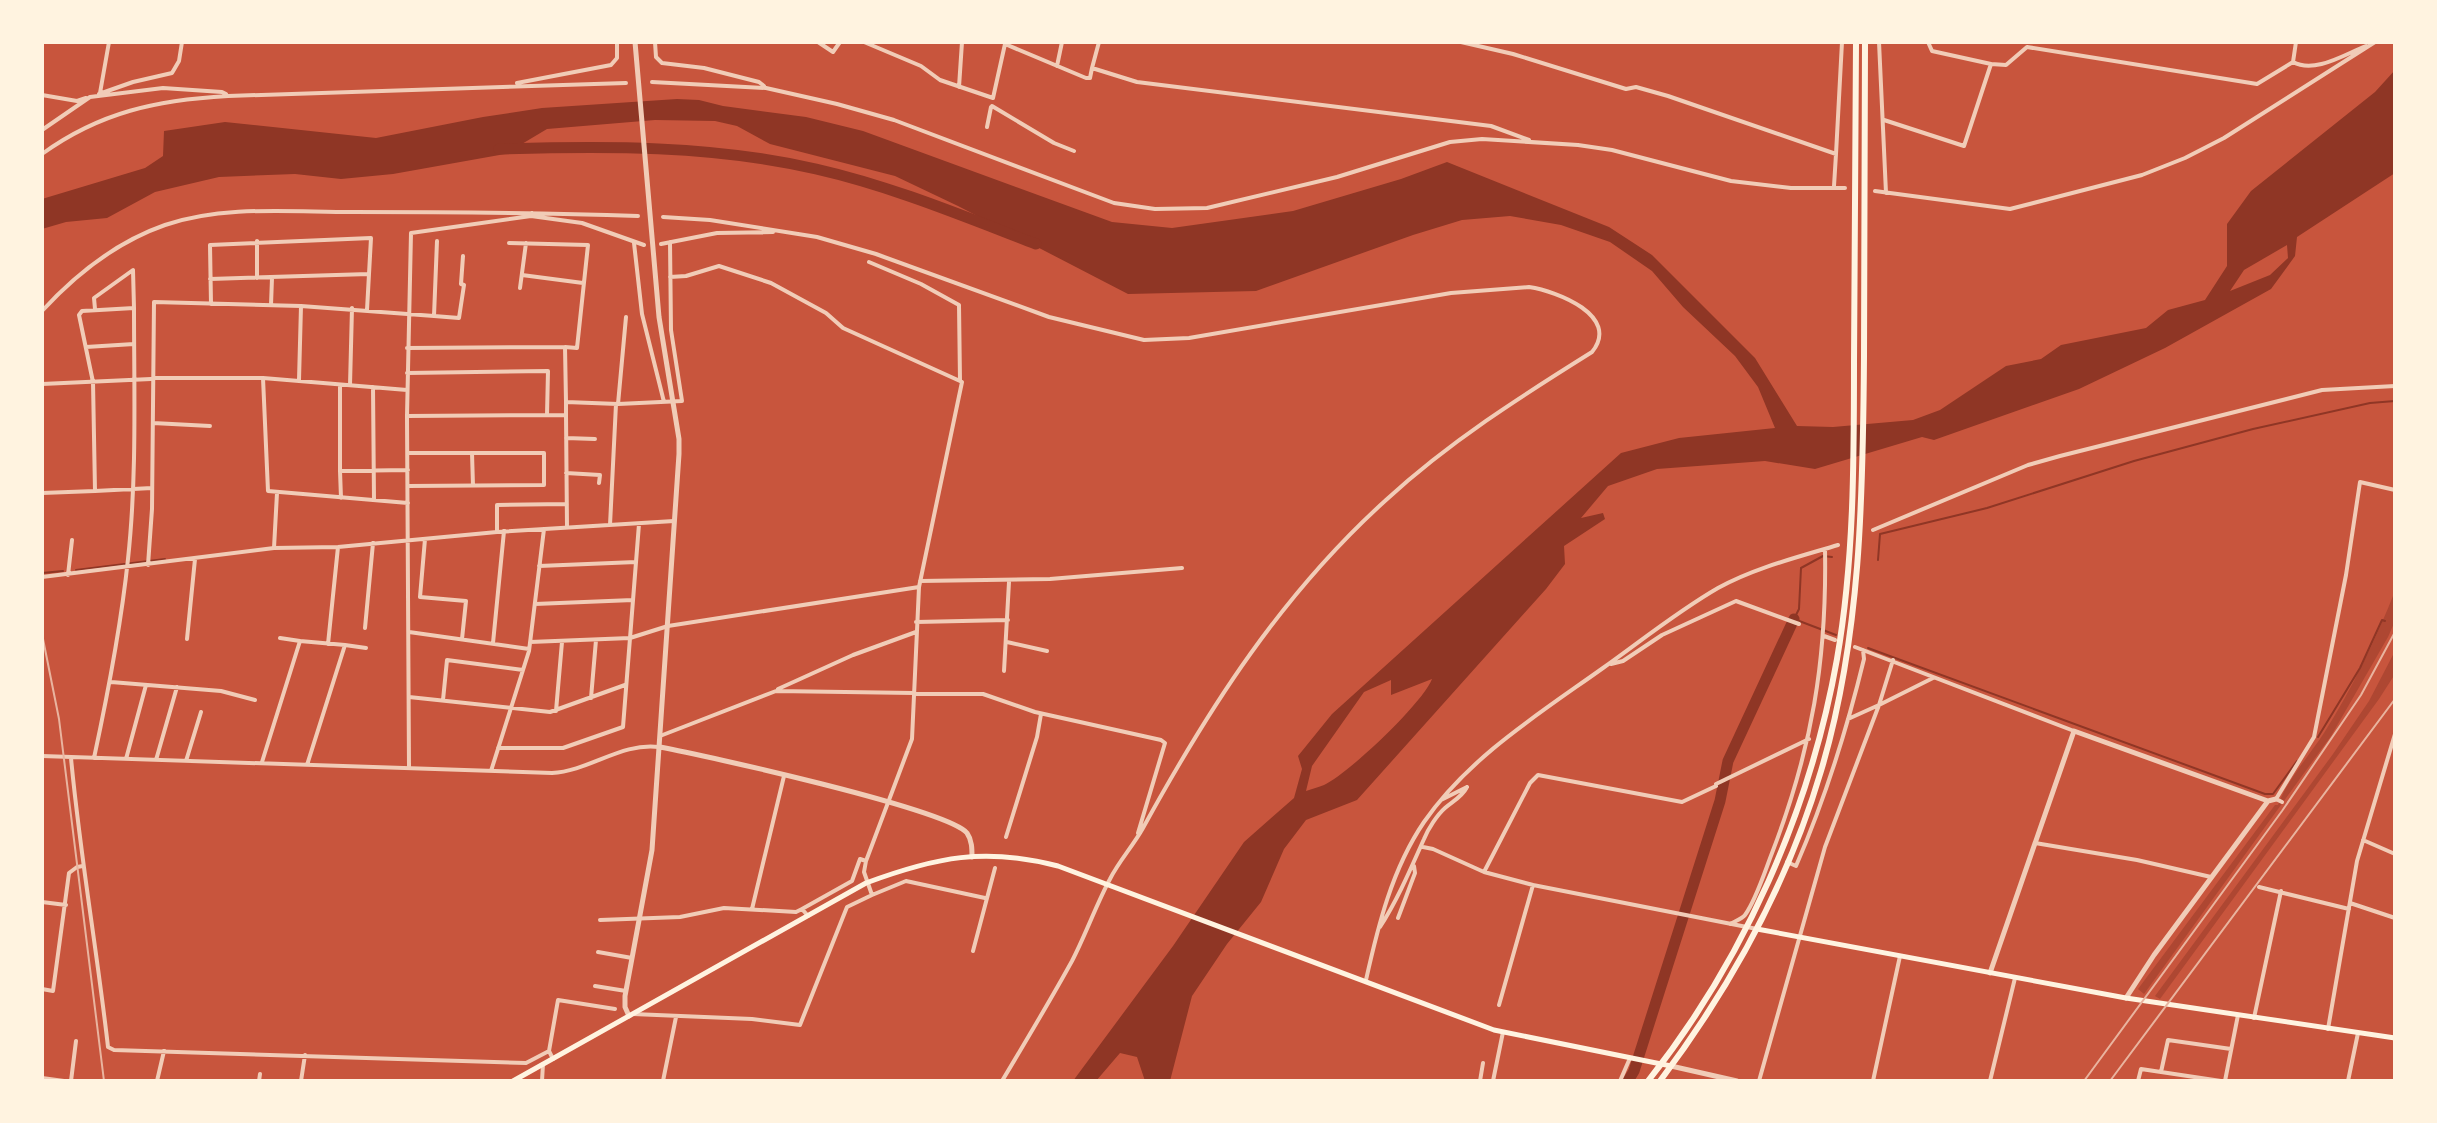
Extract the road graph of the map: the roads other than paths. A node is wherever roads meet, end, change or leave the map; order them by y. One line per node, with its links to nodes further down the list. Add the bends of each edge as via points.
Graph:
1 (109, 42): 30 (street)
2 (182, 42): 30 (street, via 172,73)
3 (617, 42): 27 (street, via 617,58 611,65)
4 (635, 42): 99 (street, via 662,340)
5 (655, 42): 28 (street, via 662,63 704,68)
6 (818, 42): 7 (street, via 833,52)
7 (840, 42)
8 (864, 42): 29 (street)
9 (962, 42): 29 (street)
10 (1062, 42): 23 (street)
11 (1099, 42): 24 (street)
12 (1461, 42): 42 (street, via 1668,96)
13 (1842, 42): 42 (street)
14 (1856, 42): 255 (highway, via 1852,506 1844,611 1825,716 1798,810)
15 (1865, 42): 230 (highway, via 1862,506 1854,604 1821,772)
16 (1879, 42): 36 (street)
17 (1928, 42): 22 (street, via 1932,51)
18 (2296, 42): 21 (street)
19 (1005, 43): 23 (street); 34 (street)
20 (2373, 43): 21 (street, via 2313,66); 46 (street, via 2224,138 2142,175 2010,209)
21 (2293, 62): 22 (street, via 2257,84 2027,47 2006,65)
22 (1991, 64): 36 (street, via 1964,146)
23 (1057, 66): 24 (street, via 1086,78)
24 (1092, 68): 39 (street, via 1137,82 1491,126)
25 (652, 82): 28 (street)
26 (626, 83): 27 (street)
27 (511, 86): 32 (street)
28 (766, 88): 39 (street, via 863,111 1104,200 1155,209 1207,208 1337,177 1450,142)
29 (959, 88): 34 (street)
30 (100, 93): 33 (street)
31 (42, 95): 33 (street, via 77,101)
32 (228, 96): 33 (street, via 163,88); 41 (street, via 130,109 70,134)
33 (90, 97): 38 (street)
34 (993, 98): 35 (street)
35 (992, 106): 37 (street); 40 (street)
36 (1884, 120): 46 (street)
37 (987, 127)
38 (42, 130)
39 (1530, 141): 43 (street, via 1612,150 1731,181)
40 (1074, 151)
41 (42, 154)
42 (1836, 154): 43 (street)
43 (1834, 187): 44 (street)
44 (1845, 188)
45 (1875, 191): 46 (street)
46 (1886, 193)
47 (532, 214): 48 (street); 56 (street, via 582,223); 76 (street, via 250,211 199,216 141,234 112,250); 77 (street, via 411,233)
48 (638, 216)
49 (663, 217): 50 (street)
50 (784, 232): 53 (street, via 717,233); 224 (street, via 876,254 1081,326 1144,340 1189,338 1503,287 1541,289 1595,317 1599,327 1592,352 1517,397 1446,450 1387,498 1320,567 1212,707)
51 (257, 241): 61 (street, via 371,238); 64 (street); 66 (street, via 210,245)
52 (437, 241): 78 (street)
53 (670, 242): 57 (street); 63 (street)
54 (509, 243): 55 (street)
55 (526, 243): 62 (street); 67 (street, via 588,245)
56 (634, 243): 58 (street); 98 (street, via 642,314)
57 (661, 244)
58 (644, 245)
59 (463, 256): 78 (street, via 459,318)
60 (869, 262): 89 (street, via 959,305)
61 (369, 274): 65 (street); 75 (street)
62 (522, 275): 67 (street); 68 (street)
63 (670, 277): 89 (street, via 719,266 771,283 843,328); 99 (street, via 671,330 682,401)
64 (257, 278): 65 (street); 66 (street)
65 (272, 278): 70 (street)
66 (210, 279): 69 (street)
67 (583, 283): 82 (street, via 577,348)
68 (520, 288)
69 (211, 304): 70 (street); 85 (street, via 154,302)
70 (271, 305): 71 (street)
71 (301, 306): 73 (street); 88 (street)
72 (134, 308): 74 (street); 74 (street, via 133,270 94,298); 80 (street)
73 (352, 308): 75 (street); 93 (street)
74 (95, 310): 81 (street, via 79,315)
75 (367, 310): 77 (street)
76 (42, 311)
77 (408, 314): 78 (street); 83 (street)
78 (434, 316)
79 (626, 317): 100 (street)
80 (134, 344): 81 (street); 87 (street)
81 (86, 347): 90 (street)
82 (565, 347): 83 (street); 97 (street)
83 (407, 348): 84 (street)
84 (407, 373): 96 (street); 101 (street, via 548,371)
85 (153, 378): 86 (street); 87 (street); 104 (street)
86 (263, 378): 88 (street); 122 (street, via 267,485 268,491)
87 (133, 380): 90 (street); 117 (street)
88 (299, 380): 92 (street)
89 (960, 381): 152 (street)
90 (93, 382): 91 (street); 120 (street)
91 (42, 384)
92 (340, 385): 93 (street); 112 (street)
93 (350, 385): 95 (street)
94 (2395, 386): 132 (street, via 2322,390 2039,462)
95 (373, 387): 96 (street); 110 (street)
96 (407, 390): 103 (street)
97 (566, 402): 100 (street); 102 (street)
98 (664, 402): 99 (street); 100 (street)
99 (673, 402): 127 (street, via 679,439)
100 (617, 404): 129 (street)
101 (547, 415): 102 (street); 103 (street)
102 (566, 415): 106 (street)
103 (407, 416): 108 (street)
104 (153, 423): 105 (street); 118 (street)
105 (210, 426)
106 (566, 438): 107 (street); 113 (street)
107 (595, 439)
108 (408, 453): 109 (street); 111 (street)
109 (472, 453): 116 (street); 116 (street, via 544,453 544,485)
110 (374, 470): 111 (street); 112 (street); 124 (street)
111 (408, 470): 115 (street)
112 (340, 471): 123 (street)
113 (566, 473): 114 (street, via 600,475); 126 (street)
114 (599, 483)
115 (408, 486): 116 (street); 125 (street)
116 (473, 486)
117 (133, 488): 118 (street); 120 (street); 147 (street)
118 (152, 488): 145 (street)
119 (2395, 490): 220 (street, via 2360,482 2313,743)
120 (95, 491): 121 (street)
121 (42, 493)
122 (277, 493): 123 (street); 141 (street)
123 (341, 498): 124 (street)
124 (374, 500): 125 (street)
125 (408, 503): 137 (street)
126 (567, 504): 130 (street); 134 (street, via 497,505)
127 (676, 520): 128 (street); 158 (street)
128 (639, 524): 129 (street); 144 (street)
129 (610, 525): 130 (street)
130 (567, 527): 131 (street)
131 (544, 528): 133 (street); 146 (street)
132 (1873, 530)
133 (504, 531): 134 (street); 172 (street)
134 (497, 532): 135 (street)
135 (425, 539): 137 (street); 166 (street, via 420,597 466,601)
136 (72, 540): 149 (street)
137 (408, 541): 138 (street); 160 (street)
138 (373, 543): 140 (street); 159 (street)
139 (1838, 545): 142 (street)
140 (338, 547): 141 (street); 173 (street)
141 (274, 548): 143 (street)
142 (1825, 550): 162 (street); 181 (street, via 1720,587)
143 (195, 559): 145 (street); 165 (street)
144 (636, 562): 146 (street); 153 (street)
145 (148, 565): 147 (street)
146 (539, 566): 154 (street)
147 (127, 567): 149 (street); 185 (street)
148 (1182, 568): 151 (street)
149 (68, 575): 150 (street)
150 (42, 577)
151 (1009, 581): 152 (street); 155 (street)
152 (920, 584): 156 (street); 158 (street)
153 (633, 600): 154 (street); 164 (street)
154 (535, 604): 175 (street)
155 (1008, 620): 156 (street); 171 (street)
156 (916, 622): 161 (street)
157 (1798, 623): 181 (street, via 1736,601)
158 (668, 626): 164 (street); 203 (street)
159 (365, 628)
160 (409, 632): 166 (street); 191 (street)
161 (916, 632): 189 (street); 190 (street)
162 (1824, 635): 168 (street); 204 (street)
163 (280, 638): 169 (street)
164 (630, 638): 167 (street); 187 (street)
165 (187, 639)
166 (462, 639): 172 (street)
167 (596, 640): 170 (street); 192 (street)
168 (1835, 640)
169 (300, 641): 173 (street); 213 (street)
170 (562, 641): 175 (street); 197 (street)
171 (1007, 642): 179 (street); 183 (street)
172 (493, 643): 175 (street)
173 (328, 644): 174 (street)
174 (345, 645): 177 (street); 214 (street)
175 (530, 645): 182 (street)
176 (1855, 647): 178 (street)
177 (366, 648)
178 (1863, 650): 180 (street); 200 (street)
179 (1047, 651)
180 (1893, 660): 184 (street); 195 (street)
181 (1608, 665): 218 (street, via 1503,742)
182 (523, 670): 194 (street, via 447,660); 196 (street)
183 (1004, 671)
184 (1933, 678): 195 (street); 201 (street)
185 (111, 682): 186 (street); 209 (street)
186 (146, 685): 188 (street); 210 (street)
187 (626, 685): 192 (street); 206 (street, via 623,727 563,748)
188 (177, 687): 193 (street); 211 (street)
189 (776, 691): 190 (street); 203 (street)
190 (915, 693): 199 (street, via 983,694); 221 (street, via 910,749)
191 (409, 697): 194 (street); 215 (street)
192 (591, 698): 197 (street)
193 (255, 700)
194 (443, 700): 196 (street)
195 (1879, 705): 200 (street); 258 (street, via 1825,847)
196 (511, 708): 197 (street); 206 (street)
197 (556, 711)
198 (201, 712): 212 (street)
199 (1041, 714): 222 (street); 224 (street, via 1165,743)
200 (1848, 719): 230 (street, via 1796,866)
201 (2074, 731): 219 (street); 225 (street)
202 (2395, 734): 223 (street)
203 (660, 736): 205 (street)
204 (1809, 739): 234 (street, via 1682,802 1538,775); 254 (street, via 1766,867 1745,915)
205 (660, 747): 216 (street, via 628,750 559,773); 217 (street); 250 (street, via 652,850)
206 (498, 748): 216 (street)
207 (42, 756): 208 (street)
208 (71, 758): 209 (street); 231 (street)
209 (94, 758): 210 (street)
210 (126, 759): 211 (street)
211 (156, 760): 212 (street)
212 (186, 761): 213 (street)
213 (262, 763): 214 (street)
214 (307, 765): 215 (street)
215 (409, 768): 216 (street)
216 (491, 771)
217 (784, 776): 221 (street); 246 (street)
218 (1440, 800): 226 (street, via 1467,787 1445,808); 257 (street, via 1412,842)
219 (2268, 801): 220 (street); 235 (street)
220 (2279, 801)
221 (889, 802): 228 (street, via 956,826 967,834); 229 (street)
222 (1006, 837)
223 (2363, 840): 227 (street); 244 (street)
224 (1135, 843): 237 (street)
225 (2035, 843): 235 (street); 263 (street)
226 (1423, 847): 232 (street); 234 (street)
227 (2395, 854)
228 (972, 857): 236 (main road, via 926,862); 237 (main road, via 1028,859)
229 (866, 861): 236 (street); 247 (street, via 860,859 852,881)
230 (1787, 862): 256 (highway)
231 (83, 866): 245 (street, via 69,873); 282 (street, via 108,1047)
232 (1414, 866): 251 (street); 257 (street)
233 (995, 868): 242 (street)
234 (1484, 872): 238 (street)
235 (2211, 877): 269 (street)
236 (866, 883): 241 (street); 249 (main road)
237 (1108, 885): 265 (main road); 302 (street, via 1072,960)
238 (1533, 885): 254 (street); 270 (street)
239 (2259, 887): 240 (street)
240 (2281, 891): 248 (street); 275 (street)
241 (872, 895): 242 (street, via 906,881); 274 (street, via 847,907 800,1025)
242 (985, 898): 259 (street)
243 (42, 902): 245 (street)
244 (2350, 903): 248 (street); 252 (street)
245 (66, 905): 267 (street, via 53,991)
246 (752, 909): 247 (street); 250 (street)
247 (802, 909): 249 (street)
248 (2349, 909): 276 (street)
249 (808, 916): 272 (main road)
250 (639, 918): 253 (street); 262 (street)
251 (1398, 918)
252 (2395, 918)
253 (600, 920)
254 (1730, 924): 255 (street)
255 (1746, 927): 256 (street); 289 (highway)
256 (1757, 929): 258 (main road); 290 (highway)
257 (1376, 932): 265 (street)
258 (1799, 937): 261 (main road); 309 (street)
259 (973, 951)
260 (598, 952): 262 (street)
261 (1900, 956): 263 (main road); 310 (street)
262 (632, 958): 268 (street)
263 (1990, 973): 264 (main road)
264 (2015, 978): 269 (main road); 311 (street)
265 (1366, 980): 277 (main road)
266 (595, 986): 268 (street)
267 (42, 991)
268 (626, 991): 272 (street, via 625,1007)
269 (2126, 998): 273 (main road)
270 (1499, 1005)
271 (615, 1009): 283 (street, via 558,1000)
272 (631, 1015): 274 (street); 286 (main road)
273 (2238, 1015): 275 (main road); 281 (street)
274 (676, 1017): 301 (street)
275 (2254, 1018): 276 (main road)
276 (2328, 1029): 278 (main road)
277 (1503, 1032): 285 (main road); 304 (street)
278 (2358, 1033): 279 (main road); 314 (street)
279 (2395, 1038)
280 (76, 1041): 295 (street)
281 (2231, 1049): 291 (street, via 2168,1040); 313 (street)
282 (164, 1051): 284 (street); 296 (street)
283 (549, 1051): 284 (street, via 526,1063); 286 (street)
284 (305, 1055): 298 (street)
285 (1631, 1057): 289 (main road); 305 (street)
286 (553, 1059): 288 (main road)
287 (1483, 1063): 303 (street)
288 (543, 1064): 299 (main road); 300 (street)
289 (1660, 1064): 290 (main road); 306 (highway)
290 (1671, 1066): 307 (highway); 308 (street)
291 (2161, 1072): 312 (street, via 2141,1069); 313 (street)
292 (260, 1074): 297 (street)
293 (42, 1078): 294 (street)
294 (64, 1081)
295 (71, 1081)
296 (157, 1081)
297 (259, 1081)
298 (301, 1081)
299 (513, 1081)
300 (542, 1081)
301 (663, 1081)
302 (1002, 1081)
303 (1480, 1081)
304 (1493, 1081)
305 (1620, 1081)
306 (1648, 1081)
307 (1660, 1081)
308 (1737, 1081)
309 (1759, 1081)
310 (1873, 1081)
311 (1990, 1081)
312 (2138, 1081)
313 (2223, 1081)
314 (2348, 1081)

